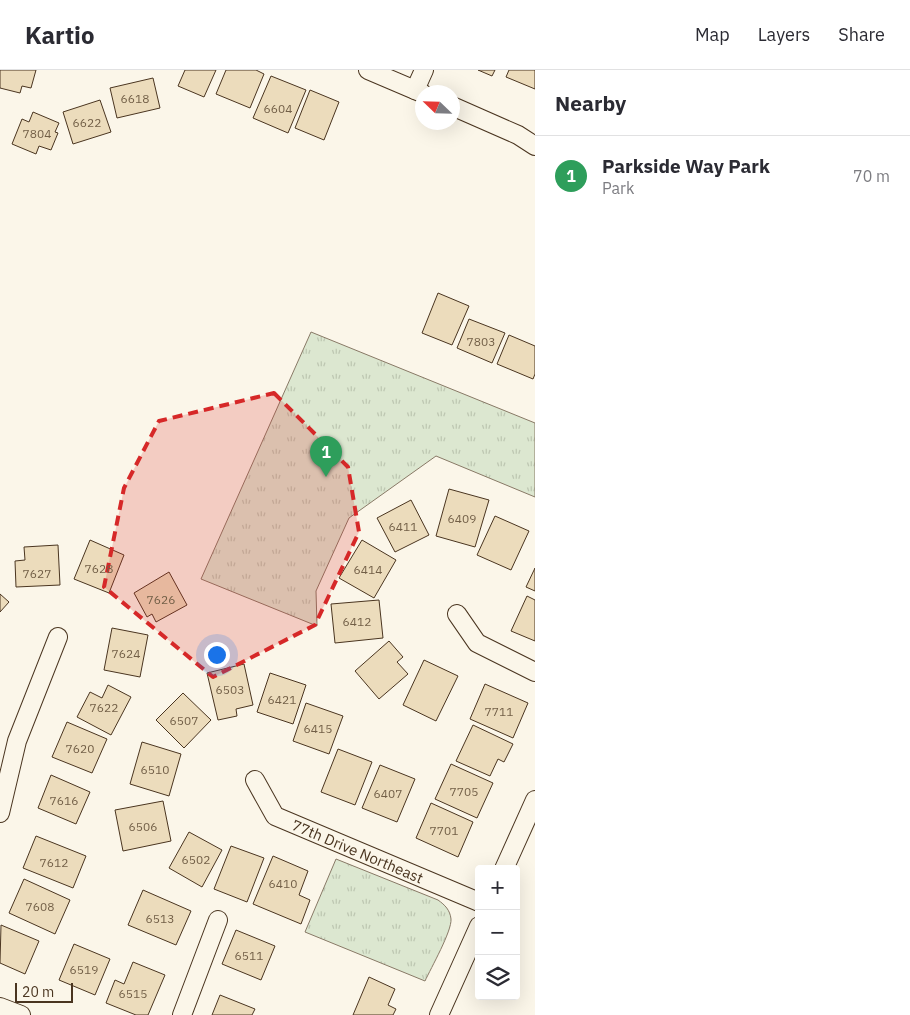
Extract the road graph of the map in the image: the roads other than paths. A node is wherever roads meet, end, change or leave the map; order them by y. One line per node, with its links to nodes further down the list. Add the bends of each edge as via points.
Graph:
1 (368, 70): 4 (street)
2 (424, 70): 3 (street)
3 (421, 85)
4 (415, 90)
5 (460, 109): 6 (street, via 518,134)
6 (535, 146)
7 (457, 614): 9 (street, via 477,643)
8 (58, 637): 12 (street, via 17,741)
9 (535, 672)
10 (255, 780): 14 (street, 77th Drive Northeast, via 275,816)
11 (535, 800): 13 (street)
12 (0, 813)
13 (506, 865)
14 (475, 900)
15 (218, 920): 19 (street)
16 (475, 935): 20 (street)
17 (0, 1007): 18 (street)
18 (21, 1015)
19 (182, 1015)
20 (439, 1015)

